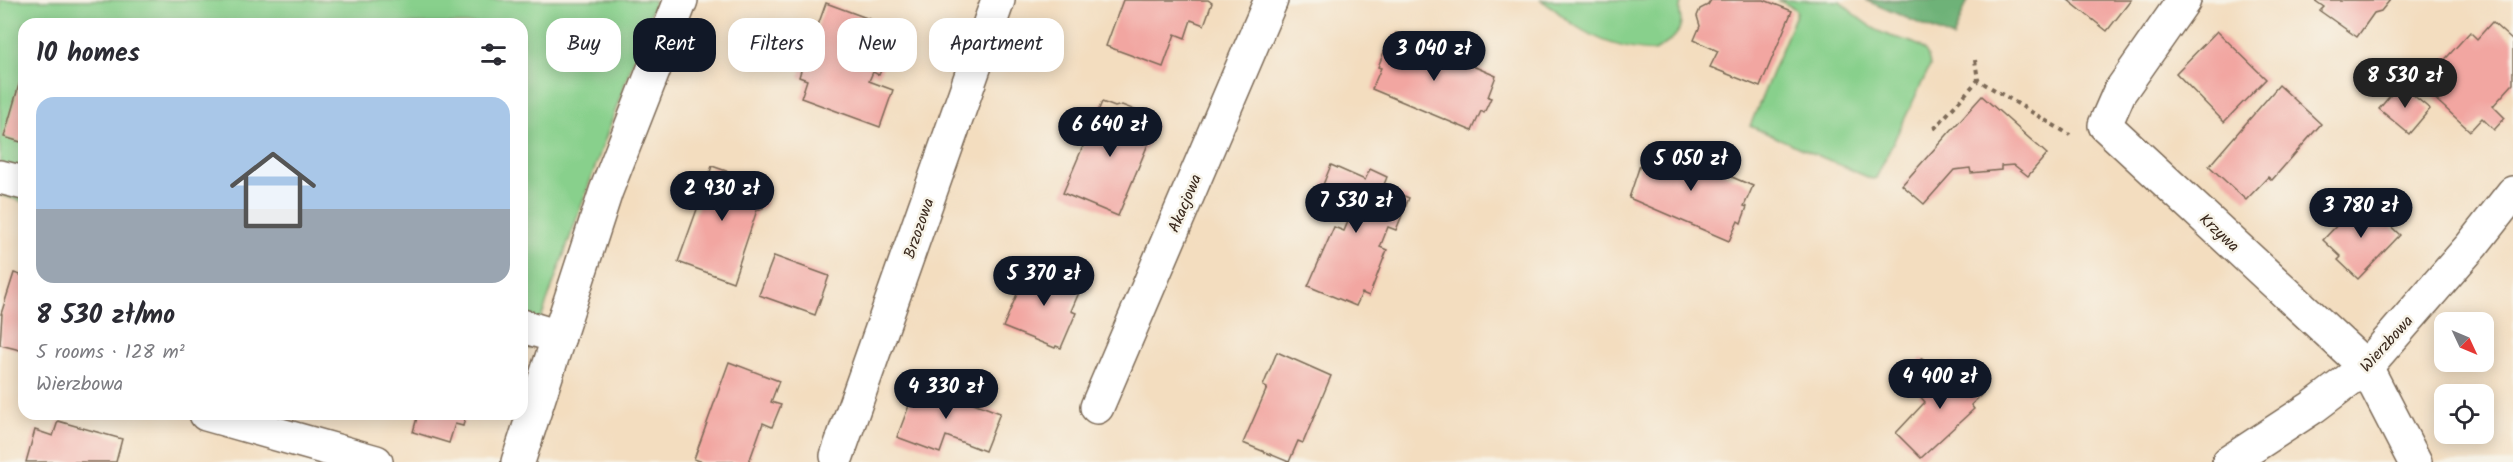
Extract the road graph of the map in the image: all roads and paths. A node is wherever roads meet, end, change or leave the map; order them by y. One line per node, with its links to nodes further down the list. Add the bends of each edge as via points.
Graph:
1 (681, 0): 13 (street, via 606,191)
2 (998, 0): 17 (street, Brzozowa)
3 (1271, 0): 15 (street, Akacjowa)
4 (2184, 0): 14 (street, Krzywa, via 2119,93 2105,125)
5 (1975, 60): 6 (path)
6 (1978, 80): 7 (path); 8 (path)
7 (1934, 129)
8 (2068, 134)
9 (0, 177): 10 (street)
10 (18, 182)
11 (2513, 193): 14 (street, Wierzbowa)
12 (528, 328): 13 (street)
13 (559, 337): 19 (street)
14 (2366, 367): 20 (street, Wierzbowa); 21 (street, Krzywa)
15 (1097, 407)
16 (227, 420): 18 (street)
17 (837, 456)
18 (376, 462)
19 (518, 462)
20 (2229, 462)
21 (2415, 462)

